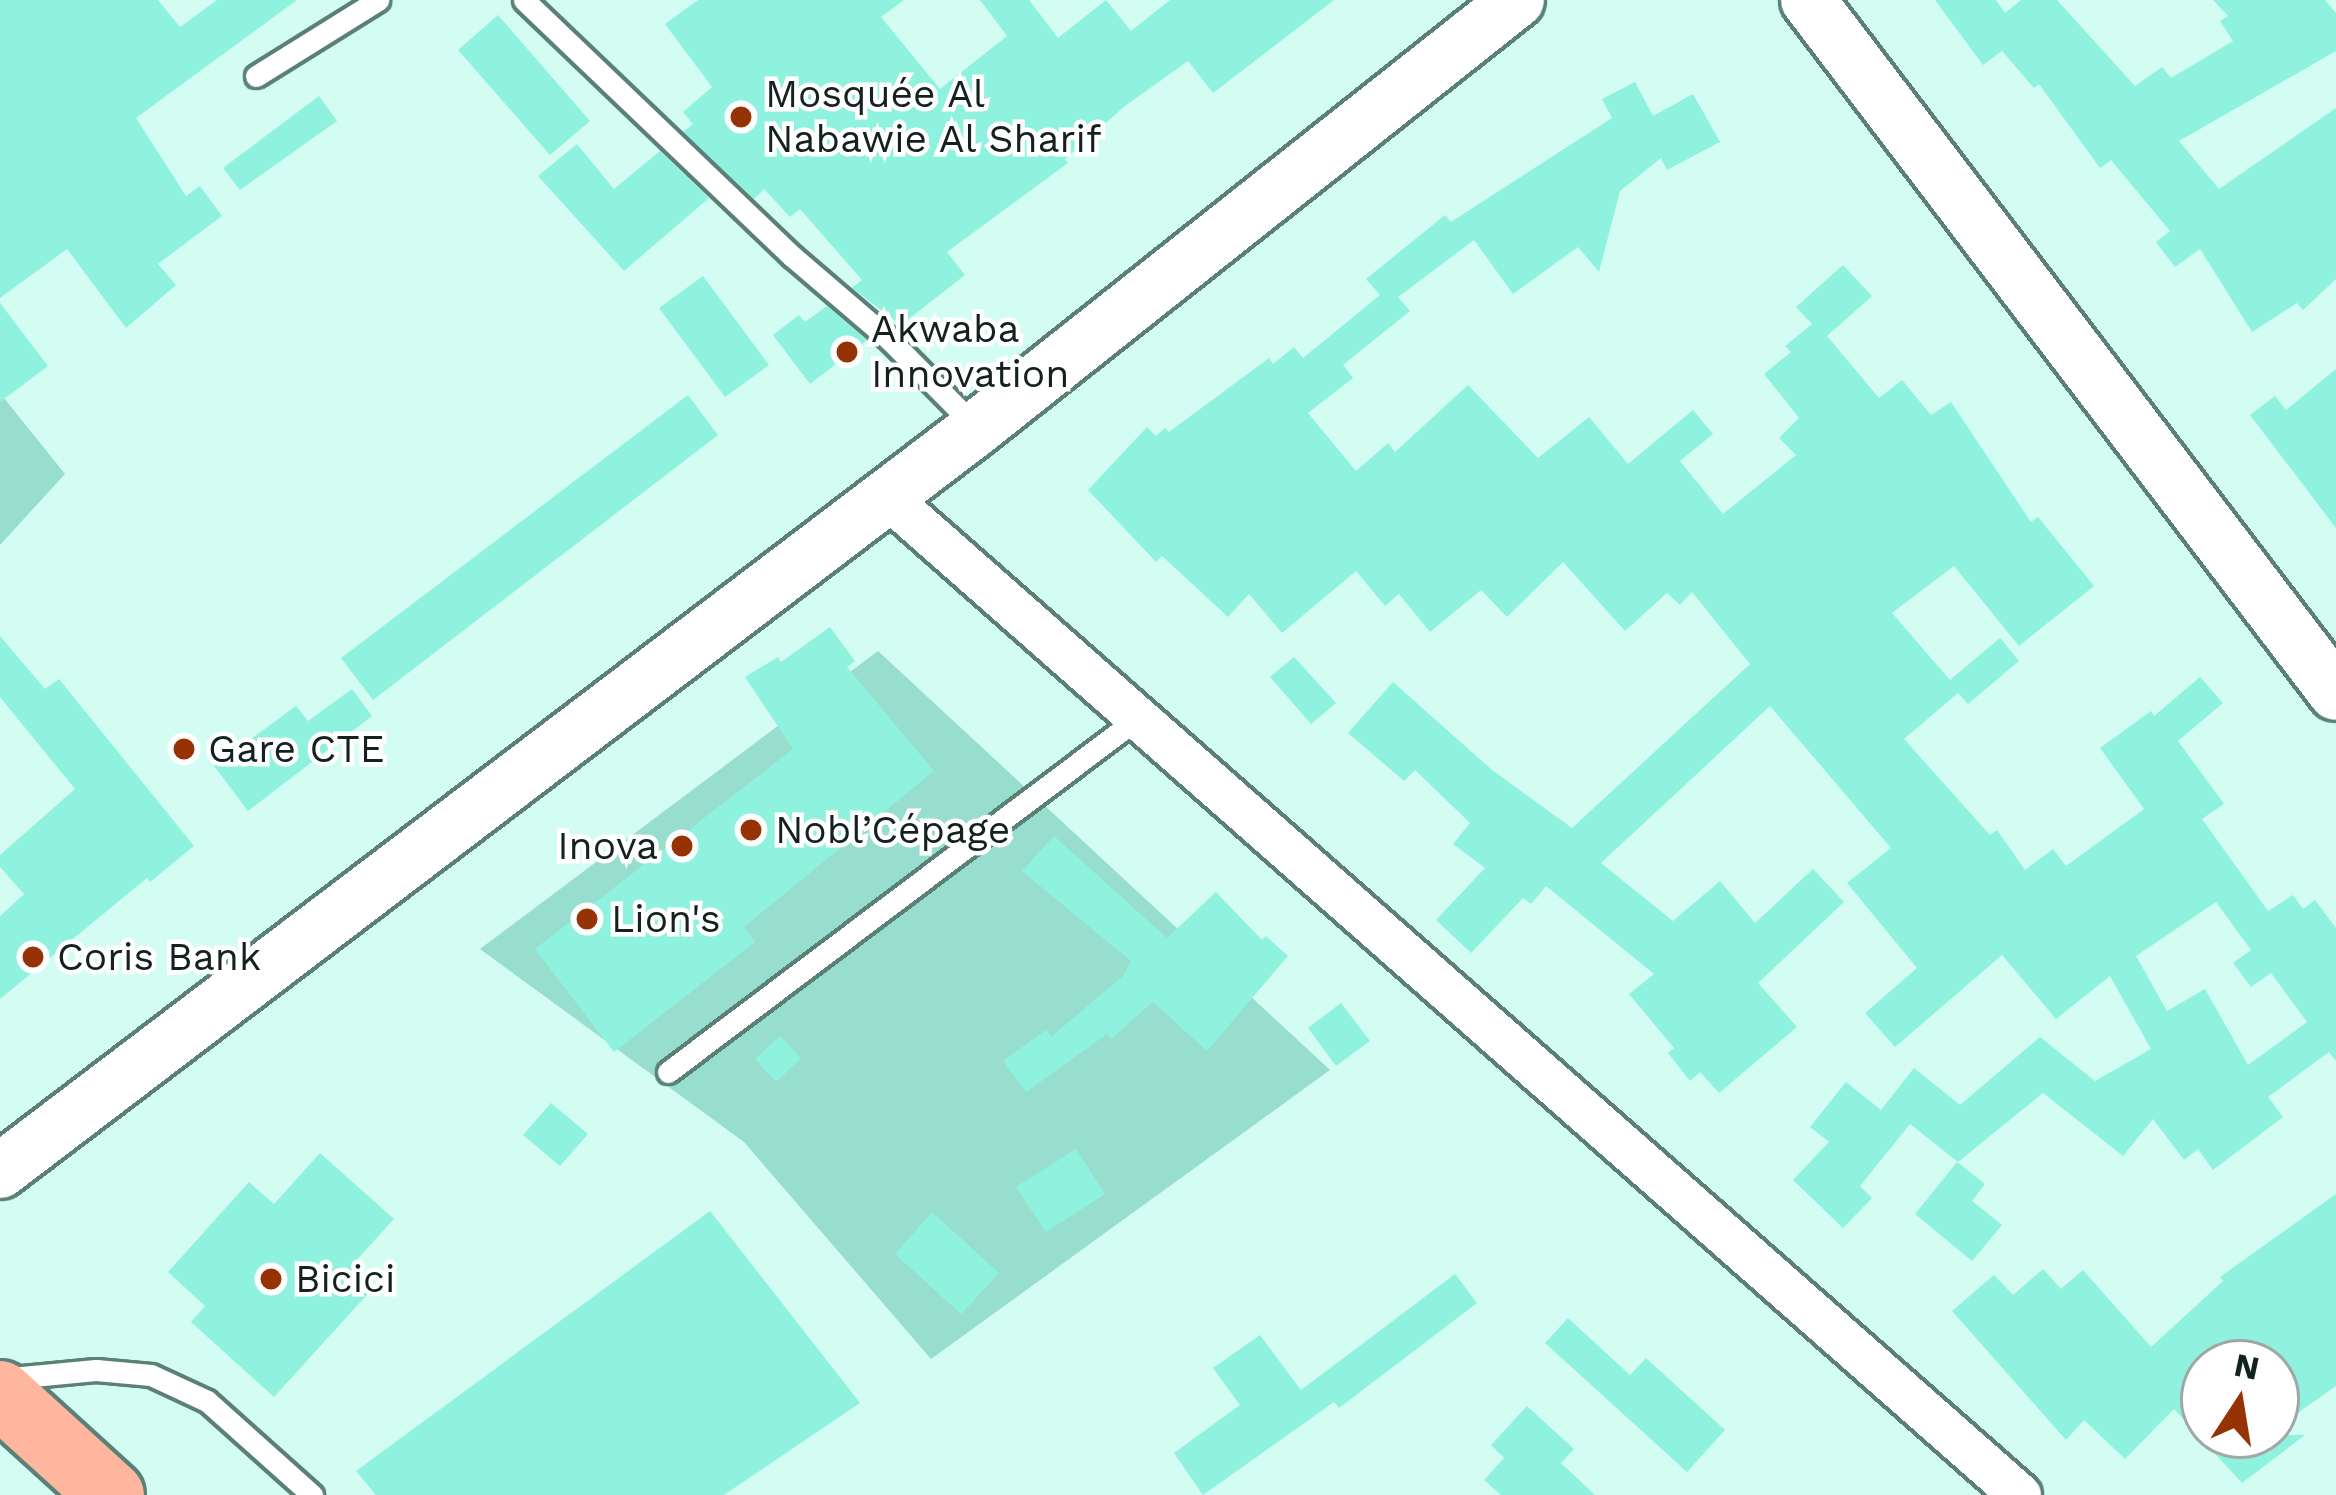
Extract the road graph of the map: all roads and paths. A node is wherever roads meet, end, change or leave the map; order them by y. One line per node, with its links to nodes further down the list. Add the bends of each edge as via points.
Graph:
1 (378, 0): 5 (lane)
2 (524, 0): 6 (lane)
3 (1517, 0): 6 (street)
4 (1808, 0): 8 (street)
5 (256, 76)
6 (977, 428): 7 (street)
7 (887, 496): 9 (street); 11 (street)
8 (2336, 692)
9 (1138, 718): 10 (lane); 16 (street)
10 (668, 1072)
11 (0, 1171)
12 (0, 1379): 15 (lane, via 96,1370 151,1375 207,1400)
13 (0, 1394): 14 (highway)
14 (111, 1495)
15 (312, 1495)
16 (2020, 1495)

